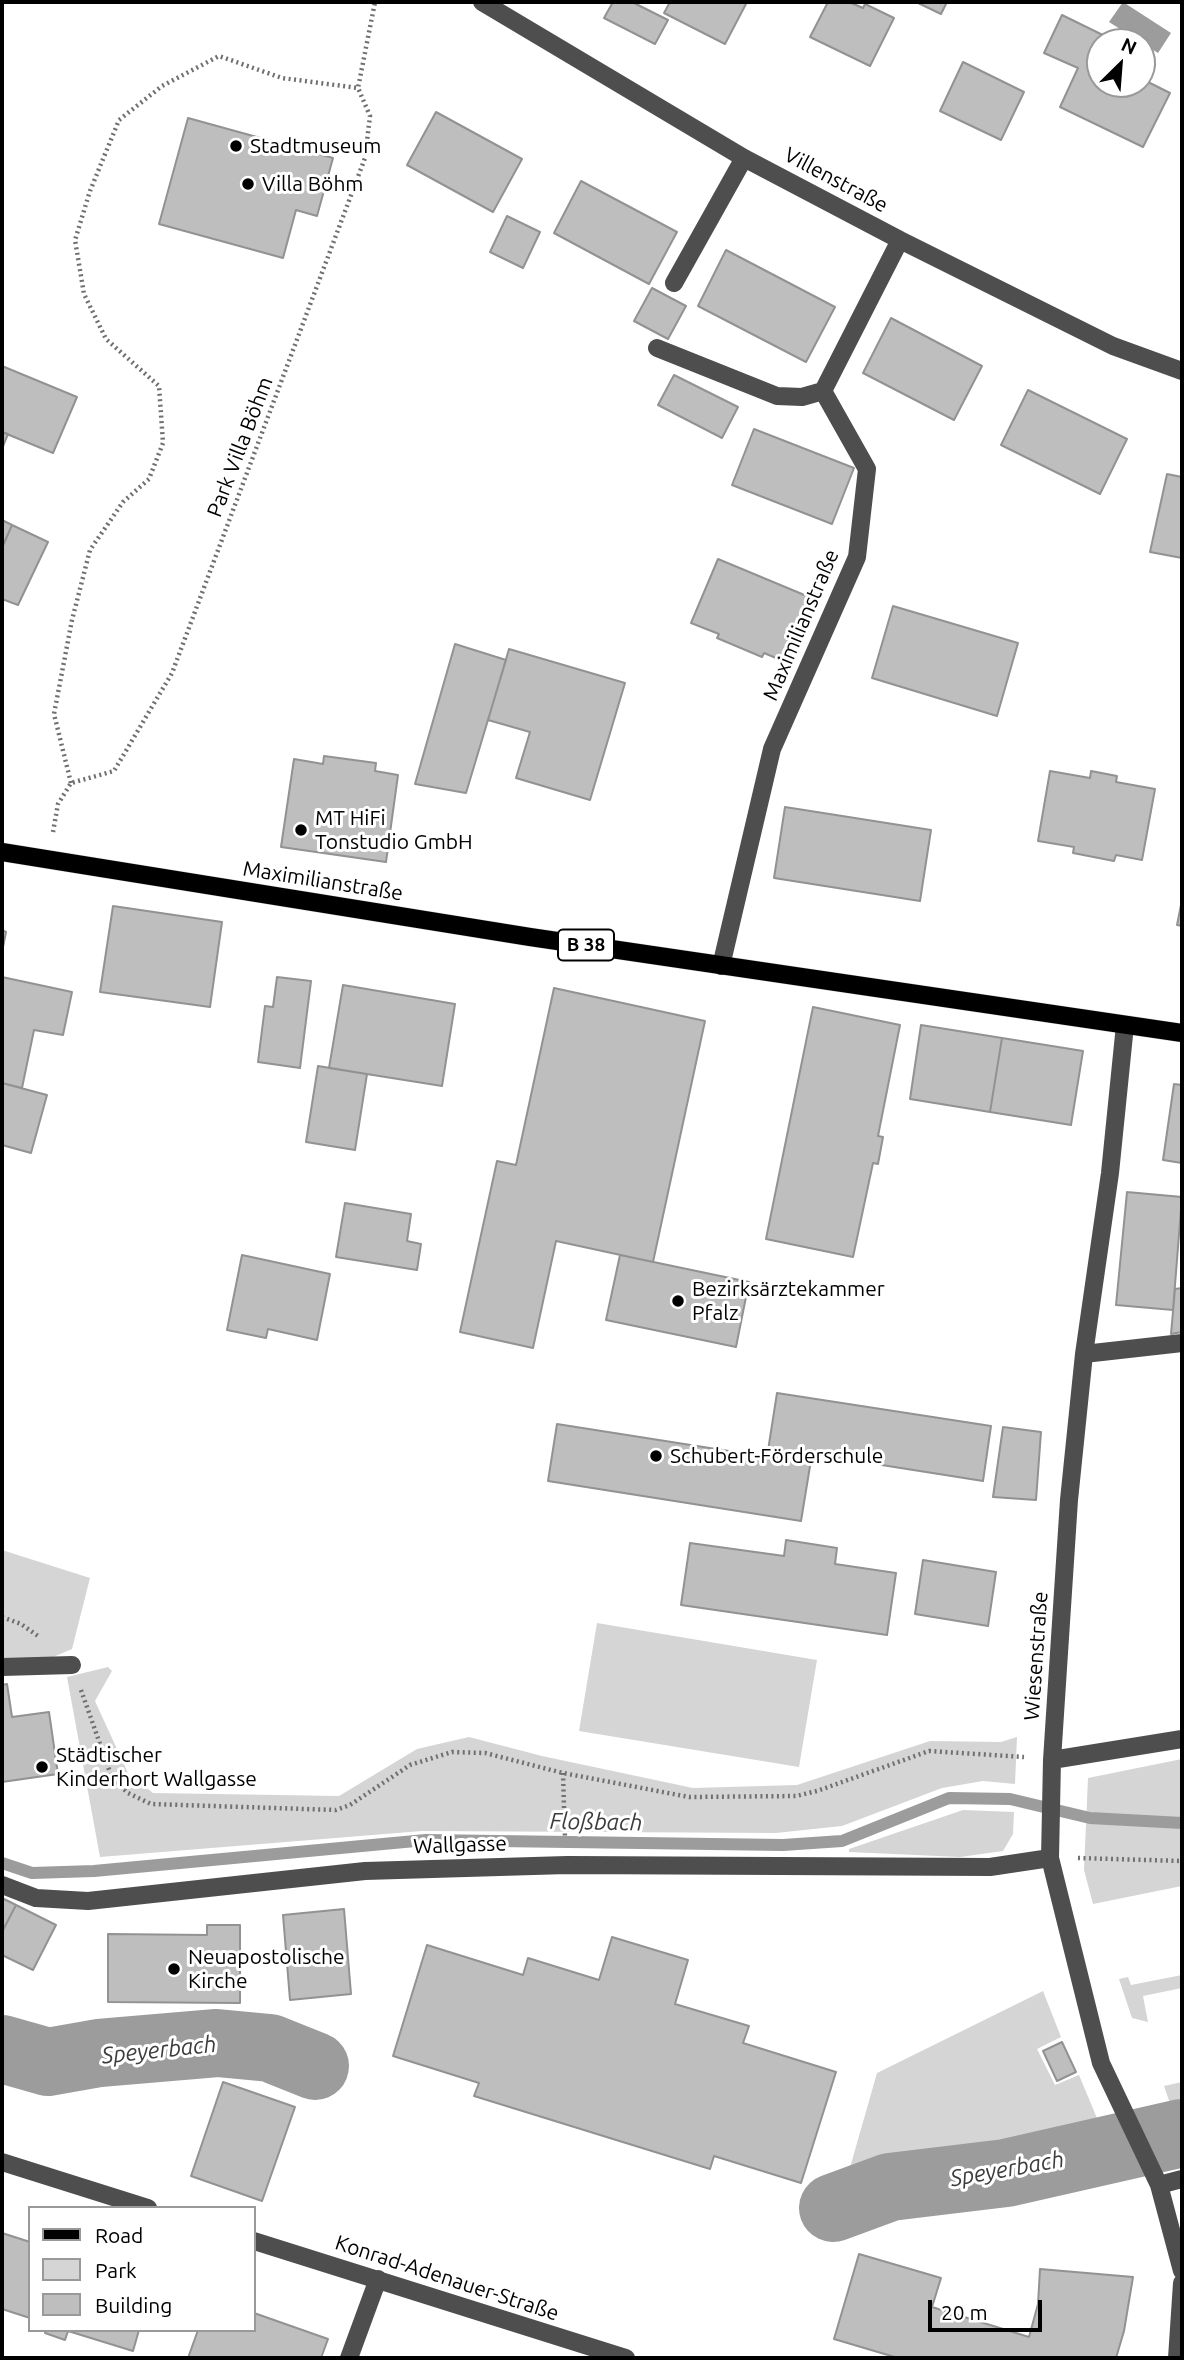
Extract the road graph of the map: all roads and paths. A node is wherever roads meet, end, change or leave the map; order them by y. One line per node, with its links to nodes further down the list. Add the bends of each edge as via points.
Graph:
1 (374, 2): 3 (path, Park Villa Böhm)
2 (482, 2): 4 (street, Villenstraße)
3 (358, 88): 10 (path, Park Villa Böhm, via 370,116 365,158 172,673 114,771); 10 (path, via 282,78 219,56 162,86 119,120 75,240 84,294 106,339 159,386 163,443 149,479 123,502 90,550 54,714)
4 (744, 158): 5 (street, Villenstraße); 6 (street)
5 (900, 240): 8 (street, Villenstraße, via 1113,346); 9 (street)
6 (674, 283)
7 (657, 348): 9 (street, via 777,396 802,397)
8 (1182, 371)
9 (823, 391): 13 (street, Maximilianstraße, via 867,469 857,557 772,748)
10 (71, 783): 12 (path, via 58,804)
11 (2, 852): 12 (main road, Maximilianstraße / B 38)
12 (48, 860): 13 (main road, Maximilianstraße / B 38)
13 (720, 966): 14 (main road, Maximilianstraße / B 38)
14 (1125, 1025): 15 (main road, Maximilianstraße / B 38); 17 (street, Wiesenstraße)
15 (1182, 1033)
16 (1182, 1343): 17 (street)
17 (1084, 1354): 21 (street, Wiesenstraße)
18 (72, 1665): 19 (street); 22 (path, via 112,1778 128,1793 151,1804 336,1810 410,1765 452,1752 485,1753)
19 (2, 1667)
20 (1182, 1739): 21 (street)
21 (1052, 1760): 22 (path, via 929,1751 796,1796 689,1797); 24 (street, Wiesenstraße)
22 (563, 1773): 23 (path)
23 (564, 1829)
24 (1050, 1858): 25 (path); 26 (street, Wallgasse, via 990,1867 567,1865 365,1871 89,1901 36,1898); 28 (street, Wiesenstraße, via 1101,2063)
25 (1182, 1861)
26 (2, 1885)
27 (2, 2162): 30 (street)
28 (1155, 2177): 29 (street); 32 (street, Wiesenstraße)
29 (1182, 2179)
30 (142, 2206)
31 (256, 2242): 33 (street, Konrad-Adenauer-Straße)
32 (1182, 2272)
33 (378, 2279): 36 (street); 37 (street, Konrad-Adenauer-Straße)
34 (1182, 2283): 35 (street)
35 (1182, 2320): 38 (street)
36 (349, 2358)
37 (626, 2358)
38 (1177, 2358)

